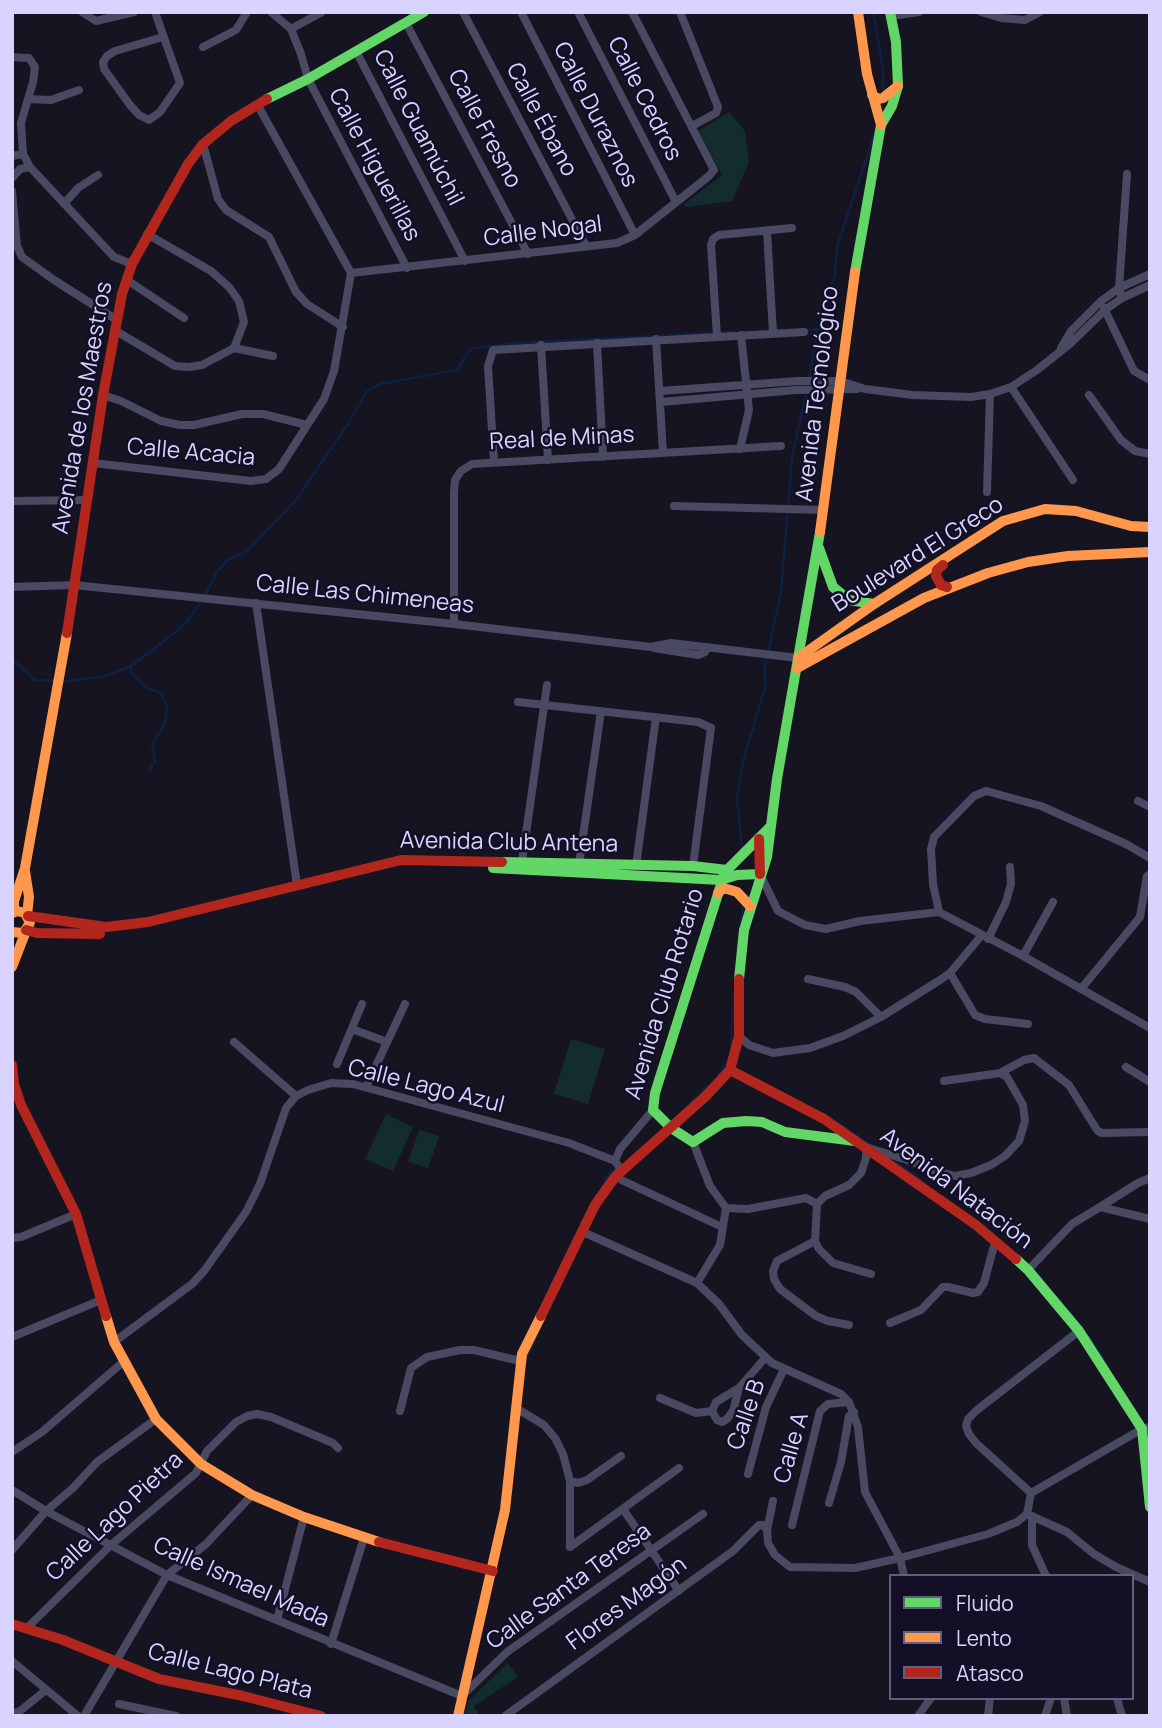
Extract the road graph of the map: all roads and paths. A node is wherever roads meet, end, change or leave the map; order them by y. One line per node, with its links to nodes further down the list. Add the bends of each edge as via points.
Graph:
1 (82, 12): 2 (street, via 96,21)
2 (134, 12)
3 (155, 12): 20 (street)
4 (247, 12): 21 (street, via 236,30)
5 (271, 12): 19 (street)
6 (322, 12): 19 (street)
7 (424, 12): 18 (street, Avenida de los Maestros)
8 (463, 12): 46 (street, Calle Ébano)
9 (521, 12): 45 (street, Calle Duraznos)
10 (578, 12): 40 (street, Calle Cedros)
11 (632, 12): 31 (street)
12 (680, 12): 31 (street, via 717,101 716,113)
13 (858, 12): 27 (street, Avenida Tecnológico)
14 (919, 12): 17 (street)
15 (981, 12): 16 (street, via 1025,20)
16 (1040, 12)
17 (890, 14): 25 (street, Avenida Tecnológico)
18 (405, 23): 22 (street, Avenida de los Maestros); 47 (street, Calle Fresno)
19 (290, 29): 24 (street, Calle Higuerillas)
20 (163, 37): 20 (street, via 180,83 149,120 139,115 103,62 115,51)
21 (203, 47)
22 (356, 51): 24 (street, Avenida de los Maestros); 48 (street, Calle Guamúchil)
23 (12, 57): 28 (street, via 29,58 35,67)
24 (308, 79): 29 (street, Avenida de los Maestros); 50 (street, Calle Higuerillas)
25 (898, 86): 27 (street, via 883,98); 30 (street, Avenida Tecnológico)
26 (79, 90): 28 (street, via 51,100)
27 (872, 95): 30 (street, Avenida Tecnológico)
28 (28, 99): 33 (street)
29 (257, 104): 32 (street, Avenida de los Maestros); 51 (street)
30 (881, 125): 71 (street, Avenida Tecnológico)
31 (692, 127): 40 (street, Calle Nogal, via 714,170)
32 (203, 144): 44 (street, Avenida de los Maestros); 60 (street, via 218,200 269,237 296,292)
33 (16, 157): 34 (street)
34 (30, 167): 37 (street, via 20,169); 41 (street)
35 (1127, 174): 55 (street)
36 (98, 175): 41 (street)
37 (12, 178)
38 (12, 184): 39 (street)
39 (13, 191): 59 (street, via 22,257)
40 (676, 202): 45 (street, Calle Nogal)
41 (64, 204): 49 (street, via 114,257)
42 (793, 228): 43 (street)
43 (767, 230): 62 (street); 64 (street, via 719,235 712,242)
44 (147, 233): 49 (street, Avenida de los Maestros); 68 (street, via 229,287 239,301 244,322)
45 (635, 235): 46 (street, Calle Nogal, via 617,243)
46 (586, 246): 47 (street, Calle Nogal)
47 (528, 254): 48 (street, Calle Nogal)
48 (465, 261): 50 (street, Calle Nogal)
49 (132, 264): 53 (street, Avenida de los Maestros)
50 (407, 268): 51 (street, Calle Nogal)
51 (351, 273): 60 (street, Calle Acacia)
52 (1150, 274): 55 (street)
53 (127, 280): 58 (street); 59 (street, Avenida de los Maestros)
54 (1150, 285): 56 (street)
55 (1119, 288): 56 (street); 57 (street)
56 (1122, 298): 57 (street)
57 (1103, 306): 70 (street, via 1135,371); 72 (street, via 1071,331 1061,348 1037,370)
58 (184, 318)
59 (117, 326): 68 (street, via 175,366 202,365); 76 (street, Avenida de los Maestros)
60 (343, 327): 79 (street, Calle Acacia, via 324,399)
61 (804, 332): 62 (street)
62 (773, 333): 63 (street)
63 (741, 335): 64 (street); 73 (street)
64 (717, 336): 65 (street)
65 (656, 339): 66 (street); 74 (street)
66 (597, 344): 67 (street); 84 (street)
67 (541, 345): 85 (street); 86 (street, via 494,350 488,366)
68 (234, 348): 69 (street)
69 (273, 356)
70 (1150, 380)
71 (840, 386): 73 (street); 75 (street, via 913,396); 93 (street, Avenida Tecnológico)
72 (1011, 387): 75 (street); 88 (street)
73 (748, 389): 74 (street); 78 (street); 81 (street)
74 (660, 391): 78 (street)
75 (990, 394): 89 (street)
76 (103, 395): 79 (street, via 180,425 243,414); 87 (street, Avenida de los Maestros)
77 (1088, 395): 83 (street, via 1121,440 1135,452)
78 (661, 401): 82 (street)
79 (307, 425): 87 (street, Calle Acacia, via 279,469 266,479)
80 (781, 446): 81 (street, Real de Minas)
81 (740, 449): 82 (street, Real de Minas)
82 (663, 452): 84 (street, Real de Minas)
83 (1150, 454)
84 (603, 457): 85 (street, Real de Minas)
85 (548, 460): 86 (street, Real de Minas)
86 (494, 462): 104 (street, Real de Minas, via 472,464 455,480)
87 (93, 463): 90 (street, Avenida de los Maestros)
88 (1073, 480)
89 (988, 492)
90 (87, 500): 91 (street); 98 (street, Avenida de los Maestros)
91 (12, 501)
92 (674, 506): 93 (street)
93 (824, 509): 95 (street, Avenida Tecnológico)
94 (1150, 527): 96 (street, Boulevard El Greco, via 1045,509 1003,522)
95 (818, 544): 101 (street, via 833,587 849,600); 105 (street, Avenida Tecnológico)
96 (962, 548): 100 (street, via 936,573 938,583); 101 (street, Boulevard El Greco)
97 (1150, 550): 100 (street, Boulevard El Greco, via 1028,562)
98 (74, 585): 99 (street, Calle Las Chimeneas); 102 (street, Calle Las Chimeneas); 121 (street, Avenida de los Maestros)
99 (12, 587)
100 (947, 587): 103 (street, Boulevard El Greco)
101 (878, 602): 103 (street); 105 (street, Boulevard El Greco)
102 (256, 603): 104 (street, Calle Las Chimeneas); 125 (street)
103 (890, 617): 105 (street, Boulevard El Greco)
104 (454, 624): 105 (street, Calle Las Chimeneas, via 651,647 671,643 707,647)
105 (798, 663): 113 (street, Avenida Tecnológico)
106 (547, 685): 108 (street)
107 (518, 702): 108 (street)
108 (545, 705): 109 (street); 116 (street)
109 (601, 711): 110 (street); 117 (street)
110 (656, 717): 118 (street); 119 (street, via 710,728)
111 (1138, 802): 112 (street)
112 (1150, 807)
113 (771, 826): 114 (street); 122 (street, Avenida Tecnológico)
114 (759, 839): 122 (street); 124 (street)
115 (1150, 858): 129 (street, via 1041,806 986,791 974,796 933,837 933,884)
116 (522, 862): 117 (street, Avenida Club Antena); 125 (street, Avenida Club Antena, via 401,860)
117 (579, 864): 118 (street, Avenida Club Antena)
118 (636, 866): 119 (street, Avenida Club Antena)
119 (693, 866): 124 (street, Avenida Club Antena)
120 (1010, 867): 134 (street, via 1006,902)
121 (25, 869): 130 (street, Avenida de los Maestros); 131 (street, Avenida de los Maestros)
122 (760, 874): 124 (street, Avenida Club Antena); 127 (street, Avenida Tecnológico); 129 (street, via 778,911 818,929)
123 (1150, 874): 139 (street, via 1140,916)
124 (732, 875): 126 (street, Avenida Club Rotario); 127 (street, via 748,892); 132 (street, Avenida Club Antena, via 401,864 131,931)
125 (296, 885): 131 (street, Avenida Club Antena, via 148,922 106,927)
126 (718, 893): 127 (street, via 729,889); 158 (street, Avenida Club Rotario)
127 (748, 902): 146 (street, via 740,953)
128 (1052, 902): 135 (street)
129 (939, 912): 134 (street)
130 (13, 913): 131 (street, Avenida Club Antena, via 21,911)
131 (28, 916): 132 (street, Avenida de los Maestros)
132 (26, 930): 133 (street, Avenida Club Antena); 136 (street)
133 (12, 932)
134 (985, 937): 135 (street); 137 (street)
135 (1023, 956): 139 (street)
136 (12, 967)
137 (950, 973): 142 (street); 143 (street, via 975,1015)
138 (808, 979): 142 (street, via 856,992)
139 (1081, 989): 144 (street)
140 (362, 1004): 145 (street)
141 (405, 1004): 148 (street)
142 (881, 1017): 146 (street, via 843,1036 789,1053 759,1049)
143 (1028, 1024)
144 (1150, 1028)
145 (352, 1029): 148 (street); 149 (street)
146 (740, 1036): 152 (street)
147 (233, 1042): 157 (street)
148 (387, 1042): 156 (street)
149 (337, 1064)
150 (12, 1065): 168 (street, via 20,1105)
151 (1126, 1067): 155 (street)
152 (730, 1070): 159 (street); 162 (street, Avenida Natación)
153 (1000, 1073): 154 (street); 160 (street, via 1034,1058 1069,1085 1101,1133); 162 (street, via 1023,1104 1025,1121 1017,1145 991,1165 955,1176)
154 (944, 1081)
155 (1150, 1082)
156 (366, 1087): 157 (street, Calle Lago Azul, via 331,1083); 163 (street, Calle Lago Azul, via 569,1143)
157 (296, 1096): 183 (street, via 286,1108 246,1212 204,1271)
158 (653, 1110): 159 (street); 163 (street, Avenida Club Rotario, via 620,1149)
159 (671, 1128): 161 (street); 163 (street)
160 (1150, 1132)
161 (693, 1142): 162 (street, via 723,1124 746,1121); 166 (street, via 710,1186)
162 (862, 1144): 165 (street, via 861,1173); 174 (street, Avenida Natación)
163 (617, 1169): 170 (street, Calle Lago Azul); 171 (street)
164 (1150, 1178): 167 (street)
165 (817, 1204): 166 (street, via 806,1198 748,1209); 173 (street)
166 (726, 1208): 170 (street)
167 (1100, 1208): 169 (street); 175 (street, via 1072,1224)
168 (76, 1214): 172 (street); 178 (street)
169 (1150, 1219)
170 (722, 1227): 177 (street, via 720,1245)
171 (583, 1232): 177 (street); 185 (street)
172 (12, 1238)
173 (815, 1241): 176 (street, via 833,1263); 180 (street, via 777,1261 774,1279 780,1289 816,1316)
174 (995, 1242): 175 (street, Avenida Natación); 179 (street, via 985,1283 978,1292 943,1287 921,1310)
175 (1028, 1270): 181 (street, Avenida Natación)
176 (871, 1274)
177 (697, 1283): 184 (street)
178 (101, 1300): 182 (street); 183 (street)
179 (890, 1323)
180 (849, 1325)
181 (1079, 1331): 196 (street, Avenida Natación); 205 (street, via 968,1419 966,1426 976,1443)
182 (12, 1337)
183 (114, 1342): 186 (street)
184 (765, 1358): 187 (street); 188 (street)
185 (520, 1361): 191 (street); 192 (street, via 474,1350 426,1357 411,1368)
186 (123, 1363): 195 (street); 198 (street)
187 (784, 1369): 190 (street, via 841,1394); 202 (street, Calle B, via 766,1407)
188 (738, 1388): 193 (street, via 722,1397); 193 (street, via 727,1419 717,1420)
189 (660, 1398): 193 (street, via 696,1413)
190 (849, 1402): 194 (street); 215 (street, Calle A, via 828,1404 820,1411)
191 (516, 1408): 203 (street, via 544,1425 555,1438); 222 (street)
192 (400, 1411)
193 (712, 1412)
194 (854, 1412): 208 (street, via 849,1416); 221 (street, via 862,1485)
195 (156, 1419): 200 (street); 211 (street, via 97,1462)
196 (1146, 1428): 205 (street); 209 (street, Avenida Natación)
197 (338, 1448): 200 (street, Calle Lago Pietra, via 257,1414 236,1422 207,1451)
198 (12, 1452)
199 (621, 1455): 203 (street, via 587,1480)
200 (201, 1464): 206 (street); 218 (street, Calle Lago Pietra)
201 (679, 1468): 210 (street)
202 (748, 1474)
203 (570, 1481): 210 (street, via 570,1547)
204 (12, 1490): 211 (street, Calle Ismael Mada)
205 (1031, 1493): 213 (street)
206 (253, 1496): 214 (street); 226 (street, via 206,1544)
207 (773, 1501): 216 (street)
208 (829, 1503)
209 (1150, 1507)
210 (624, 1509): 219 (street)
211 (46, 1511): 218 (street, Calle Ismael Mada); 220 (street)
212 (703, 1514): 219 (street, Calle Santa Teresa)
213 (1030, 1515): 221 (street, via 988,1534); 224 (street, via 1032,1545); 225 (street, via 1067,1532 1094,1554)
214 (304, 1517): 217 (street); 228 (street)
215 (792, 1525)
216 (767, 1530): 221 (street, via 775,1555 790,1567 855,1568); 227 (street, Flores Magón, via 759,1525 733,1551)
217 (364, 1538): 222 (street); 231 (street)
218 (111, 1545): 226 (street, Calle Ismael Mada); 230 (street, Calle Lago Pietra)
219 (652, 1549): 227 (street); 235 (street, Calle Santa Teresa, via 507,1652)
220 (12, 1550)
221 (900, 1559): 223 (street)
222 (493, 1571): 235 (street)
223 (904, 1574)
224 (1045, 1574)
225 (1132, 1574)
226 (167, 1575): 228 (street, Calle Ismael Mada); 233 (street)
227 (679, 1591): 244 (street, Flores Magón)
228 (277, 1620): 231 (street, Calle Ismael Mada)
229 (12, 1624): 230 (street, Calle Lago Plata)
230 (27, 1628): 233 (street, Calle Lago Plata)
231 (331, 1644): 235 (street, Calle Ismael Mada)
232 (12, 1661): 234 (street)
233 (116, 1661): 240 (street); 242 (street, Calle Lago Plata, via 159,1679)
234 (46, 1690): 238 (street); 239 (street)
235 (462, 1696): 243 (street)
236 (930, 1700): 245 (street)
237 (119, 1704): 241 (street)
238 (12, 1713)
239 (78, 1716)
240 (84, 1716)
241 (176, 1716)
242 (321, 1716)
243 (458, 1716)
244 (505, 1716)
245 (918, 1716)

